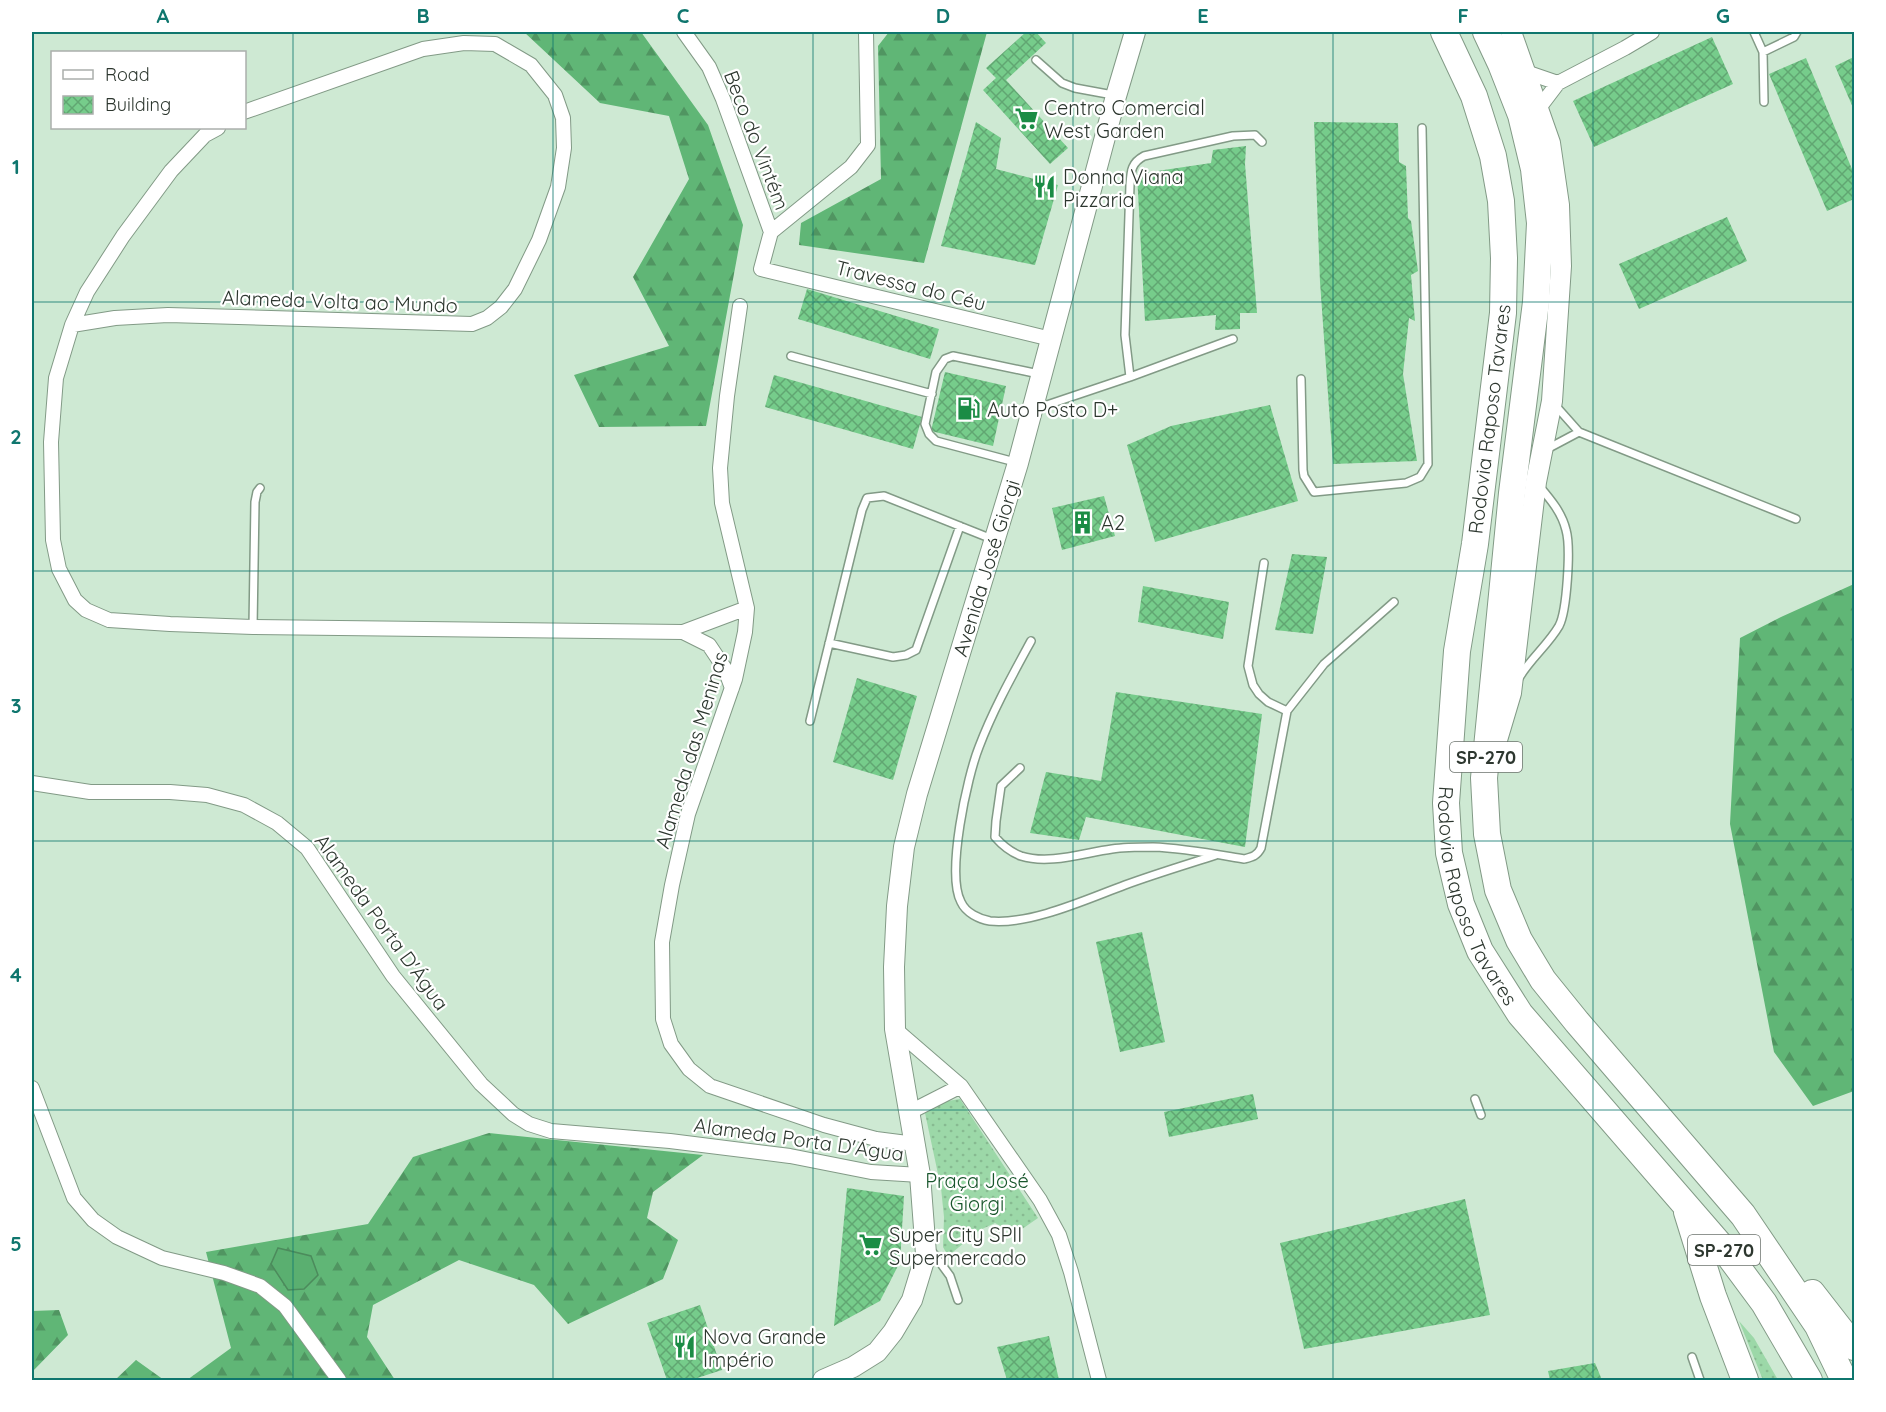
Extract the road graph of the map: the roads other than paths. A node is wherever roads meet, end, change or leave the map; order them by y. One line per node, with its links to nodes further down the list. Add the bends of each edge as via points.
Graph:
1 (684, 32): 21 (street, Beco do Vintém, via 714,78)
2 (866, 32): 21 (street, via 868,145 851,167)
3 (1135, 32): 14 (street, Avenida José Giorgi)
4 (1444, 32): 65 (highway, Rodovia Raposo Tavares / SP-270, via 1474,96 1493,156 1502,201 1504,258 1503,313 1457,651 1446,803 1449,854 1461,904 1480,951 1520,1014)
5 (1486, 32): 54 (highway, Rodovia Raposo Tavares / SP-270, via 1521,115 1534,169 1540,223 1536,302 1512,493)
6 (1511, 32): 12 (street)
7 (1652, 32): 13 (street)
8 (1754, 32): 10 (lane)
9 (1797, 32): 10 (lane)
10 (1763, 51): 15 (lane)
11 (1036, 60): 14 (lane, via 1062,83)
12 (1526, 72): 13 (street); 16 (street)
13 (1558, 83): 16 (street)
14 (1116, 96): 25 (street, Avenida José Giorgi)
15 (1764, 102)
16 (1539, 108): 32 (street, via 1552,153 1561,233)
17 (246, 111): 24 (street, Alameda Volta ao Mundo, via 423,49 464,43 495,44 531,65 555,95 563,118 564,148 558,187 539,240 515,289 487,318 472,324 168,315)
18 (1422, 128): 30 (lane, via 1428,464 1419,477 1406,483 1314,492 1303,470)
19 (216, 129): 24 (street, via 205,135 171,171 123,236 87,292)
20 (1262, 141): 29 (lane, via 1255,135 1233,135 1144,156 1132,166 1125,335)
21 (771, 231): 22 (street, Beco do Vintém)
22 (761, 269): 25 (street, Travessa do Céu)
23 (740, 306): 44 (street, Alameda das Meninas, via 720,468 722,503)
24 (72, 325): 45 (street, via 56,378 51,442 53,540 59,569 75,600 86,610 109,620)
25 (1051, 339): 28 (street, Avenida José Giorgi)
26 (1233, 339): 29 (lane)
27 (791, 356): 31 (lane)
28 (1042, 375): 31 (lane, via 953,356 945,359 936,372); 33 (street, Avenida José Giorgi)
29 (1130, 377): 33 (lane)
30 (1301, 379)
31 (932, 394): 36 (lane, via 925,424 936,441)
32 (1552, 401): 34 (lane); 35 (street)
33 (1032, 410): 36 (street, Avenida José Giorgi)
34 (1579, 432): 35 (lane); 39 (lane)
35 (1542, 451): 37 (street)
36 (1018, 463): 41 (street, Avenida José Giorgi)
37 (1536, 482): 50 (street); 50 (lane, via 1559,512 1566,529 1564,614)
38 (260, 488): 45 (lane, via 255,502)
39 (1796, 519)
40 (960, 526): 41 (lane); 48 (lane, via 916,650 893,657); 48 (lane, via 884,496 867,498)
41 (995, 540): 57 (street, Avenida José Giorgi, via 904,847 897,906)
42 (1263, 563): 51 (lane, via 1248,666 1259,694)
43 (1394, 602): 51 (lane, via 1324,664)
44 (747, 608): 46 (street); 49 (street, Alameda das Meninas, via 741,659)
45 (253, 627): 46 (street)
46 (683, 632): 49 (street, via 709,645)
47 (1031, 641): 56 (lane, via 978,748 966,795 956,880 960,902 969,914 989,921 1038,916)
48 (829, 644): 52 (lane)
49 (732, 688): 63 (street, Alameda das Meninas, via 688,813 662,942 663,1019 671,1044 689,1070 710,1086 824,1125 876,1139)
50 (1512, 693): 54 (street)
51 (1287, 711): 56 (lane, via 1261,848 1244,859)
52 (810, 721)
53 (1020, 768): 56 (lane, via 1001,786 995,837 1020,856 1058,858 1115,848 1153,847)
54 (1484, 778): 66 (highway, Rodovia Raposo Tavares / SP-270, via 1487,834 1498,890 1519,940 1543,980 1577,1022)
55 (32, 783): 64 (street, Alameda Porta D'Água, via 90,792 207,795 244,805 277,823 307,848 393,976 481,1084 529,1124 551,1131 703,1145 872,1172)
56 (1218, 854)
57 (895, 1029): 58 (street); 61 (street, Avenida José Giorgi)
58 (961, 1086): 61 (street); 73 (street, via 1040,1200 1059,1235)
59 (32, 1088): 71 (street, via 74,1198 93,1220 117,1237 162,1258 260,1286 285,1306)
60 (1475, 1099): 62 (lane)
61 (910, 1112): 63 (street, Avenida José Giorgi)
62 (1481, 1114)
63 (915, 1144): 64 (street, Avenida José Giorgi)
64 (920, 1175): 67 (street, Avenida José Giorgi)
65 (1684, 1203): 75 (highway); 76 (highway, Rodovia Raposo Tavares / SP-270, via 1764,1303)
66 (1743, 1215): 69 (highway, via 1828,1311); 77 (highway, Rodovia Raposo Tavares / SP-270, via 1818,1326)
67 (927, 1245): 68 (lane, via 950,1276); 72 (street, Avenida José Giorgi, via 912,1300 893,1332 877,1352)
68 (958, 1300)
69 (1854, 1347)
70 (1692, 1358): 74 (lane)
71 (339, 1380)
72 (823, 1380)
73 (1099, 1380)
74 (1700, 1380)
75 (1745, 1380)
76 (1809, 1380)
77 (1844, 1380)

